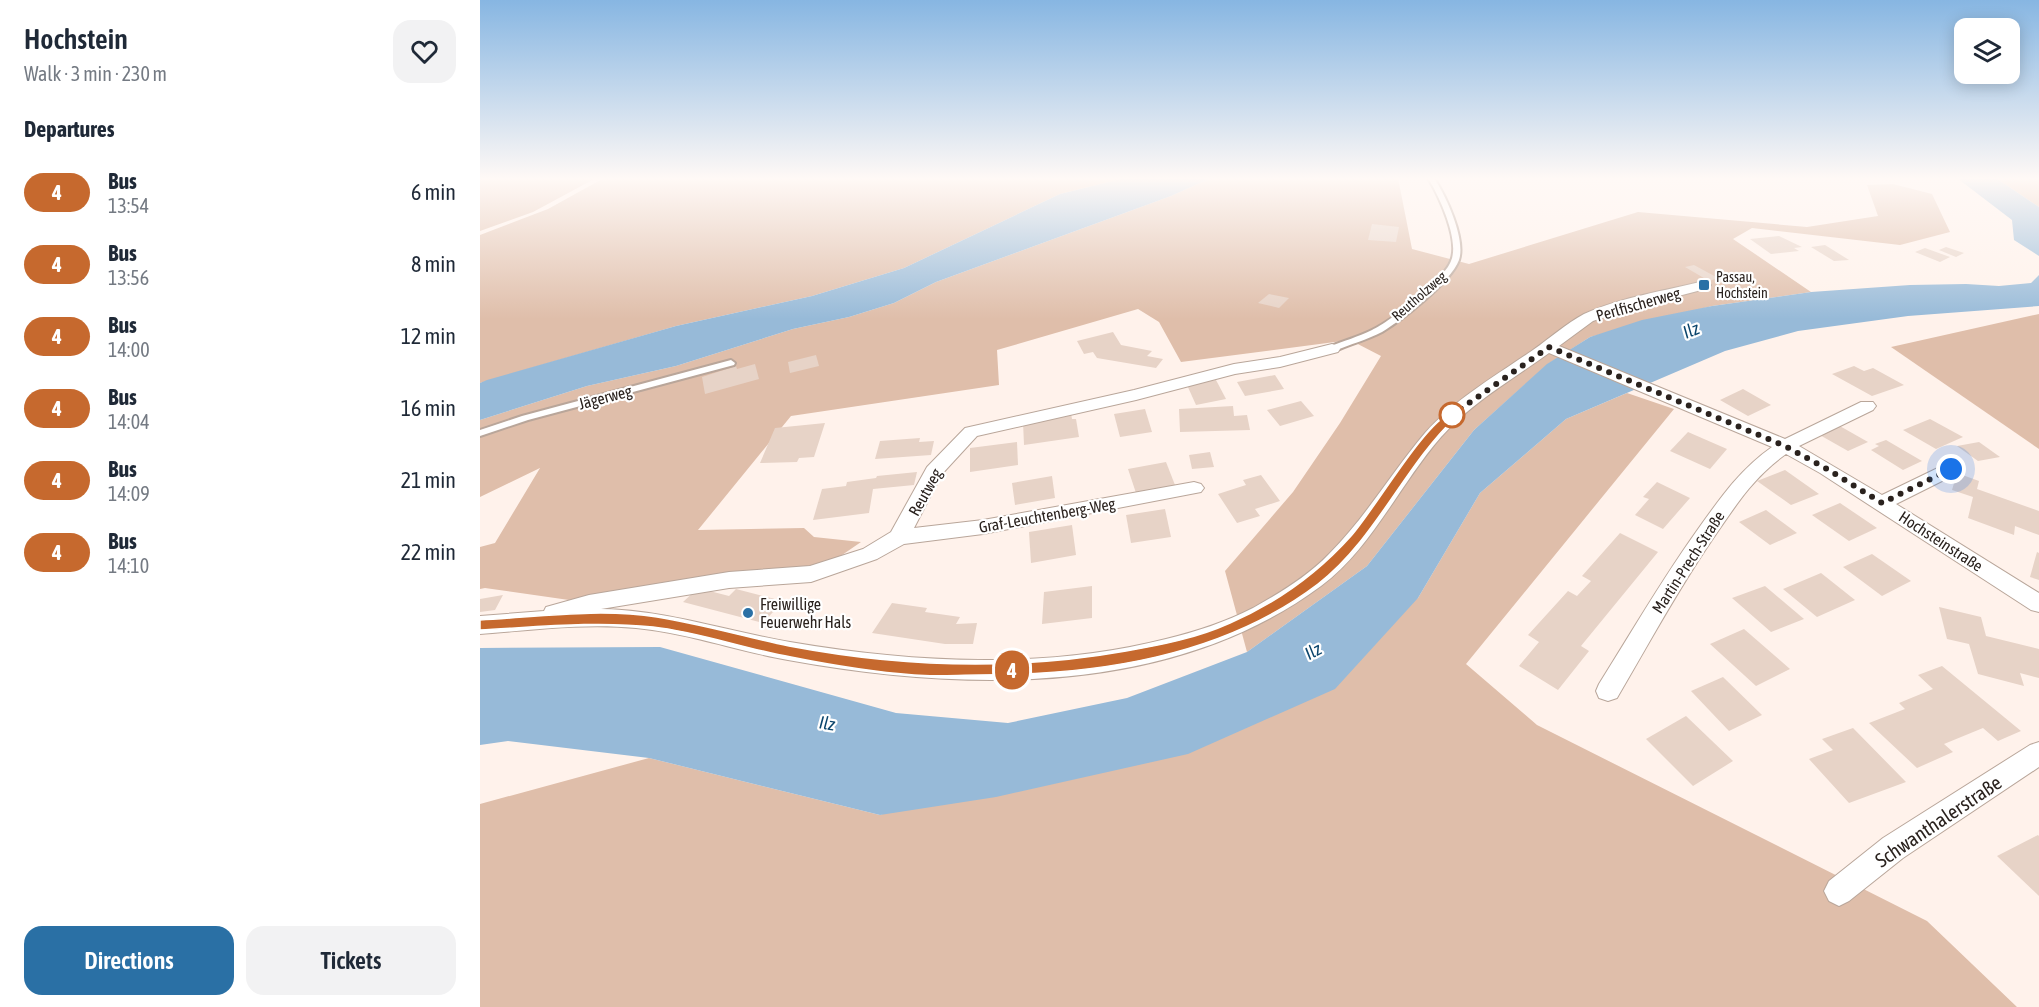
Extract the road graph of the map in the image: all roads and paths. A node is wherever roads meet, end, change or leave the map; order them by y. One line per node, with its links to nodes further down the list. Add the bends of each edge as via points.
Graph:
1 (1451, 225): 3 (lane, Reutholzweg, via 1456,260 1443,278 1379,330)
2 (1704, 285): 4 (street, Perlfischerweg, via 1588,318)
3 (1332, 349): 12 (street, Reutweg, via 971,432 934,471)
4 (1555, 350): 8 (street, Hochsteinstraße); 14 (street, Perlfischerweg, via 1461,408 1435,431 1356,538 1316,579 1264,614 1224,632 1171,648 1028,669 914,669 791,652 657,622 606,618)
5 (731, 363): 7 (lane, Jägerweg)
6 (1867, 406): 8 (street, Martin-Prech-Straße)
7 (480, 433)
8 (1785, 446): 11 (street, Hochsteinstraße); 16 (street, Martin-Prech-Straße, via 1761,463 1737,488 1682,568)
9 (1951, 469): 11 (street)
10 (1194, 488): 12 (street, Graf-Leuchtenberg-Weg, via 982,527)
11 (1882, 503): 13 (street, Hochsteinstraße)
12 (900, 537): 14 (street, via 870,554 811,574 729,580 632,595)
13 (2039, 604)
14 (517, 623): 15 (street, Perlfischerweg)
15 (480, 625)
16 (1608, 691)
17 (2039, 753): 18 (street, Schwanthalerstraße, via 1893,848)
18 (1839, 891)

